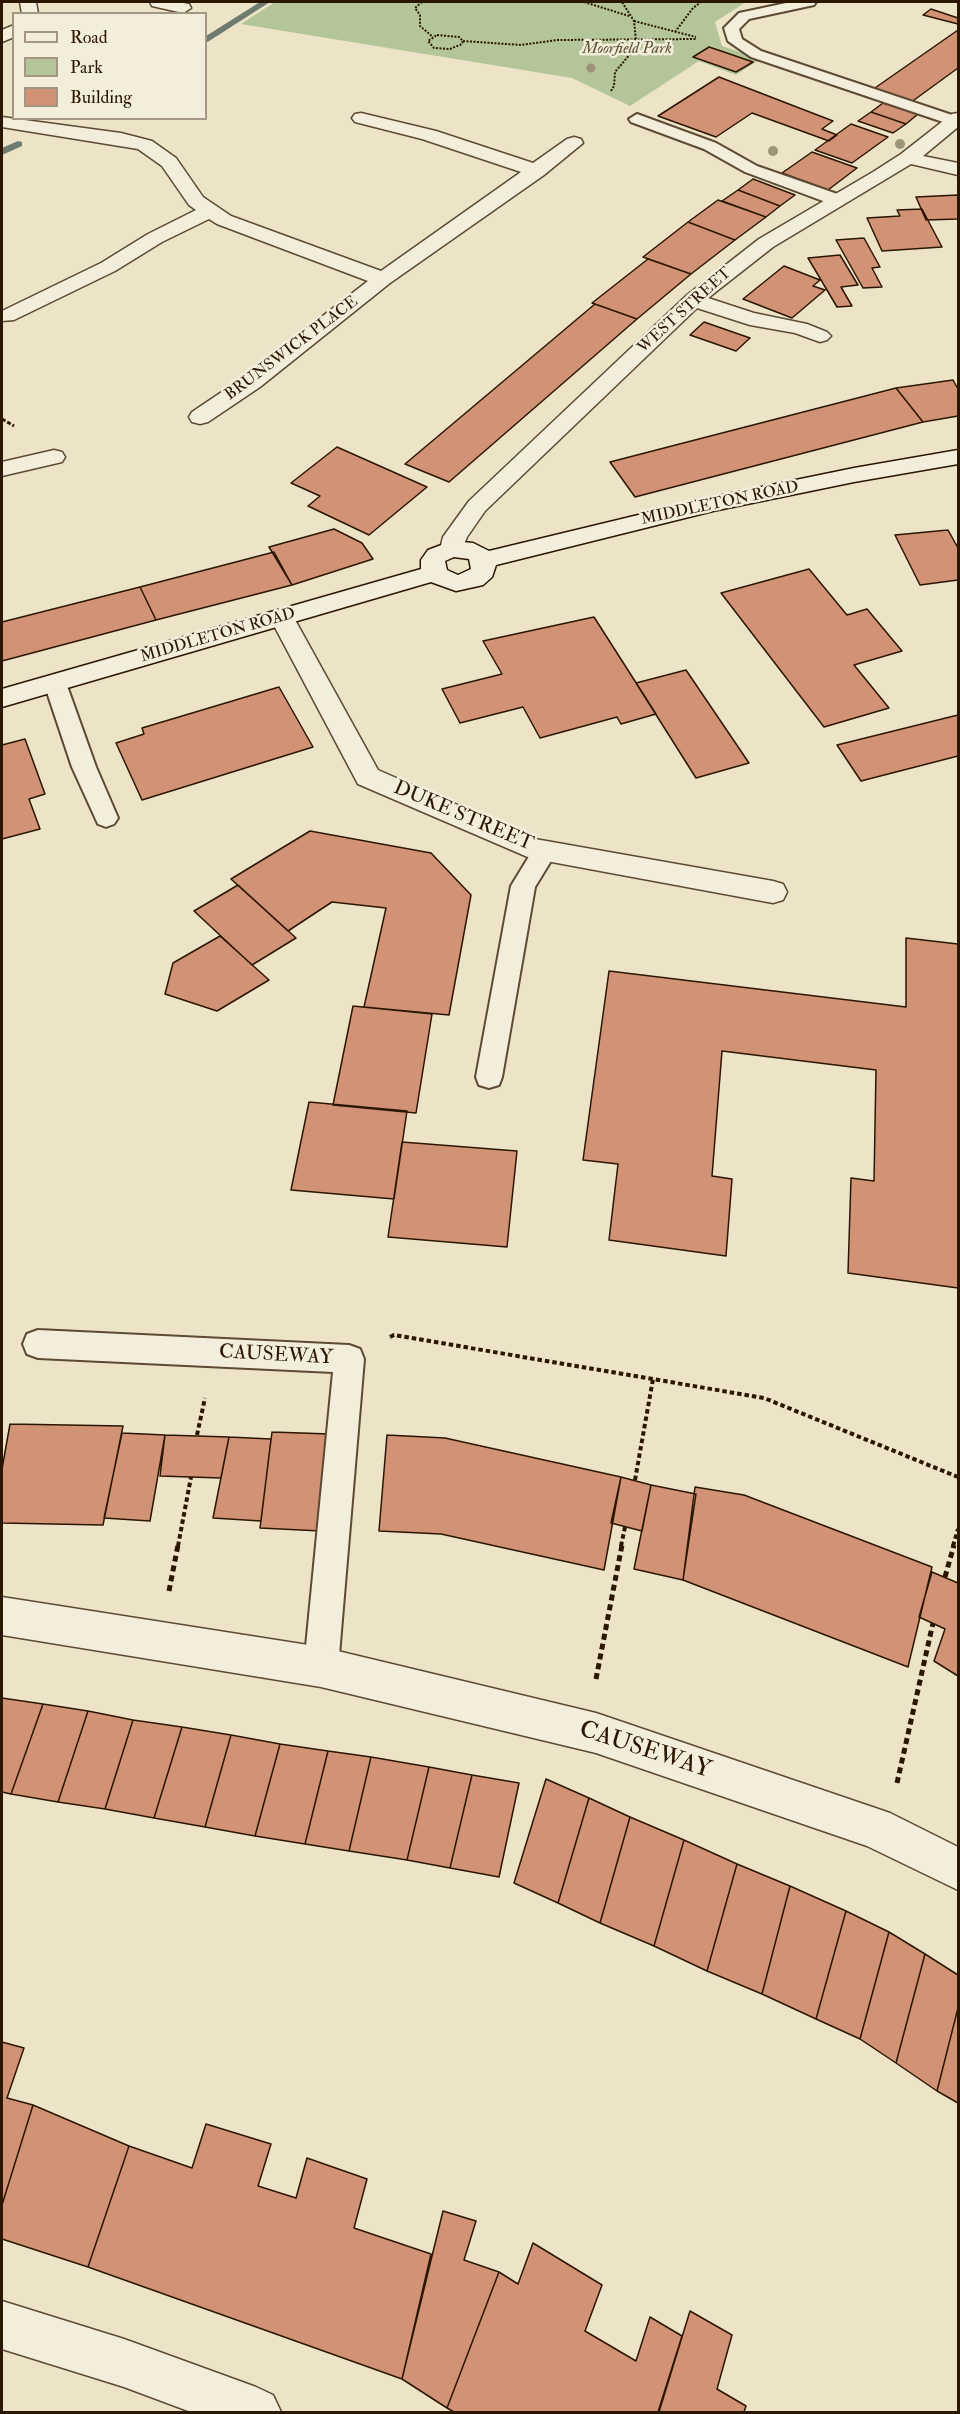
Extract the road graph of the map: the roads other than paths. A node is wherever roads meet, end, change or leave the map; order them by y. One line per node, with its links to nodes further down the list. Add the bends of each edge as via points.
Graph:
1 (158, 2): 3 (street)
2 (809, 2): 6 (lane, via 744,16 730,28 735,41 756,54)
3 (183, 8)
4 (361, 118): 11 (street, via 429,135)
5 (637, 119): 12 (lane, via 710,146 751,170)
6 (956, 119): 9 (street, WEST STREET)
7 (2, 122): 13 (street, BRUNSWICK PLACE, via 145,145 163,156 196,201)
8 (574, 143): 11 (street, BRUNSWICK PLACE)
9 (908, 158): 10 (street); 12 (street, WEST STREET)
10 (958, 169)
11 (537, 171): 14 (street, BRUNSWICK PLACE)
12 (837, 200): 15 (street, WEST STREET, via 766,243)
13 (209, 211): 14 (street, BRUNSWICK PLACE); 16 (street, via 108,267)
14 (383, 279): 18 (street, BRUNSWICK PLACE, via 252,382)
15 (693, 300): 17 (street); 22 (street, WEST STREET, via 477,506 454,537)
16 (4, 315)
17 (820, 336)
18 (200, 417)
19 (54, 458): 21 (street)
20 (958, 458): 23 (street, MIDDLETON ROAD, via 713,504)
21 (2, 469)
22 (452, 549): 23 (street, via 473,551); 24 (street, via 433,560)
23 (483, 560): 24 (street, via 483,572 466,582 445,580)
24 (435, 573): 25 (street, MIDDLETON ROAD)
25 (282, 618): 26 (street, MIDDLETON ROAD); 29 (street, DUKE STREET, via 368,777 530,848)
26 (55, 683): 27 (street, MIDDLETON ROAD); 28 (lane)
27 (2, 698)
28 (106, 818)
29 (545, 850): 30 (street, DUKE STREET); 31 (lane, via 523,886)
30 (773, 892)
31 (489, 1077)
32 (39, 1344): 34 (lane, CAUSEWAY, via 349,1359)
33 (2, 1616): 34 (street, CAUSEWAY)
34 (321, 1667): 35 (street, CAUSEWAY, via 586,1731 886,1833)
35 (958, 1869)
36 (2, 2325): 37 (street, via 124,2363)
37 (256, 2412)

